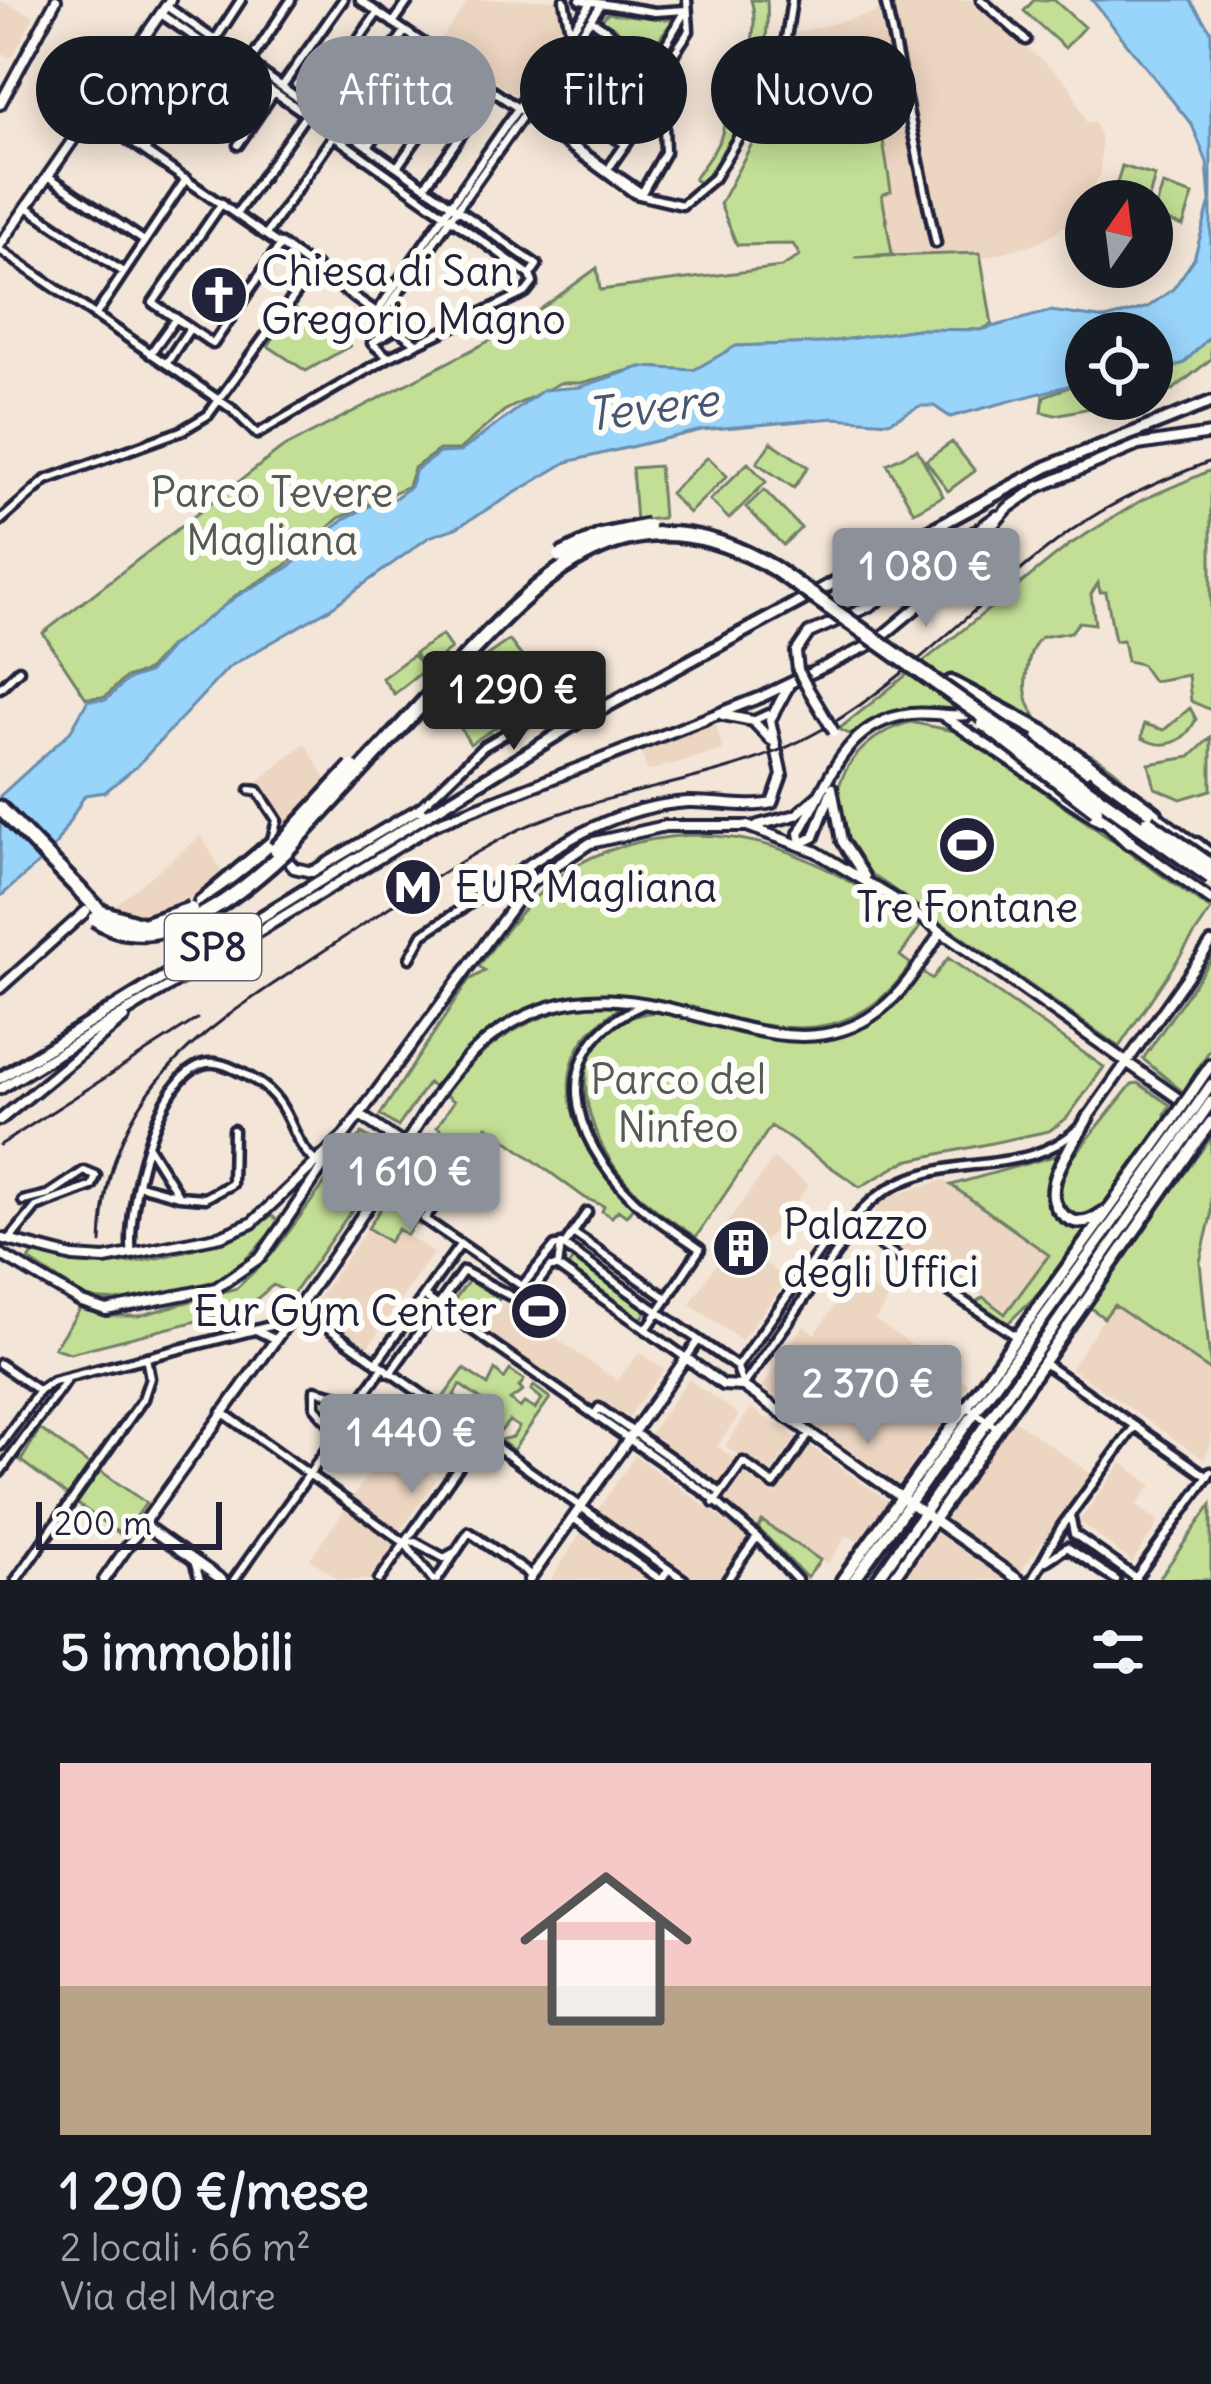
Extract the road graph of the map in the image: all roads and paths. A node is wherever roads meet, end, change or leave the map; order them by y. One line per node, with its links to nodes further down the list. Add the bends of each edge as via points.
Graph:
1 (56, 0): 39 (main road)
2 (241, 0): 24 (street)
3 (291, 0): 25 (street)
4 (344, 0): 35 (street)
5 (359, 0): 17 (street)
6 (409, 0): 19 (street)
7 (564, 0): 29 (street)
8 (580, 0): 13 (street)
9 (687, 0): 16 (street)
10 (792, 0): 62 (street, via 781,77 714,178 680,205)
11 (885, 0): 70 (street)
12 (981, 0): 33 (street)
13 (590, 4): 14 (street); 30 (street)
14 (600, 6): 16 (street); 18 (street)
15 (166, 7): 21 (main road); 22 (street); 23 (street)
16 (686, 10): 62 (street, via 663,49 670,60 665,152)
17 (378, 12): 19 (street); 26 (street)
18 (592, 21): 31 (street); 32 (street)
19 (393, 23): 20 (street)
20 (405, 31): 27 (street); 28 (street)
21 (146, 36)
22 (198, 36)
23 (208, 36)
24 (217, 36)
25 (268, 36)
26 (361, 36)
27 (402, 36)
28 (412, 36)
29 (573, 36)
30 (575, 36)
31 (577, 36)
32 (616, 36)
33 (1026, 40)
34 (272, 80): 35 (street)
35 (283, 86): 37 (street)
36 (274, 92): 38 (street); 54 (street)
37 (296, 98)
38 (296, 103)
39 (0, 104)
40 (520, 112): 65 (street)
41 (296, 129): 66 (street)
42 (70, 144): 59 (main road)
43 (136, 144): 56 (street)
44 (151, 144): 56 (street)
45 (329, 144): 68 (street)
46 (354, 144): 67 (street)
47 (362, 144): 55 (street)
48 (370, 144): 55 (street)
49 (412, 144): 58 (street)
50 (455, 144): 61 (street)
51 (566, 144): 62 (street)
52 (572, 144): 62 (street)
53 (625, 144): 57 (street)
54 (238, 145)
55 (368, 147): 58 (street)
56 (146, 151): 60 (street)
57 (611, 165)
58 (396, 167): 61 (street)
59 (47, 176): 64 (main road); 69 (street)
60 (187, 178): 63 (street); 69 (street)
61 (425, 187): 65 (street)
62 (642, 193)
63 (222, 203): 66 (street); 78 (street, via 153,303)
64 (26, 206): 72 (main road); 74 (street)
65 (454, 207): 67 (street); 75 (street, via 537,265)
66 (237, 213): 68 (street)
67 (447, 217): 75 (street); 76 (street)
68 (267, 233): 71 (street)
69 (144, 242): 74 (street)
70 (936, 243)
71 (281, 244): 73 (street); 79 (street, via 213,344)
72 (0, 248): 77 (street)
73 (315, 268): 76 (street); 85 (street)
74 (123, 272): 77 (street)
75 (530, 275): 81 (street, via 528,290)
76 (378, 313): 80 (street)
77 (95, 316): 82 (street)
78 (176, 318): 79 (street); 82 (street)
79 (190, 328): 84 (street)
80 (398, 328): 81 (street); 83 (street, via 373,343)
81 (416, 344): 83 (street)
82 (150, 354): 84 (street)
83 (389, 357): 85 (street, via 256,434)
84 (166, 364): 85 (street)
85 (221, 402): 89 (street, via 181,431 46,480)
86 (1211, 402): 108 (main road, SP8, via 1022,479)
87 (1211, 434): 88 (main road, via 1134,447)
88 (1007, 508): 93 (main road, via 899,626); 104 (main road, bridge, via 870,606 808,632 796,652 798,670)
89 (0, 521)
90 (19, 670): 94 (street)
91 (597, 680): 108 (street, via 484,747)
92 (951, 682): 110 (highway, via 1032,725); 120 (highway, bridge); 125 (highway, bridge, via 737,540 676,526 607,534 526,583 268,856)
93 (790, 684): 95 (main road); 99 (main road)
94 (0, 688)
95 (761, 697): 97 (main road); 99 (main road)
96 (958, 698): 114 (highway, bridge); 120 (highway, bridge); 126 (highway, bridge, via 745,552 681,534 618,540 573,558 532,588 252,881 162,932 130,934)
97 (716, 715): 100 (main road); 132 (main road, via 435,824)
98 (942, 715): 101 (main road); 101 (main road, via 972,717); 104 (main road, via 881,721)
99 (769, 717): 100 (street); 103 (main road)
100 (753, 721): 103 (main road)
101 (977, 734): 114 (main road)
102 (1038, 737): 110 (main road)
103 (772, 741): 109 (main road, via 782,781 770,804 684,802)
104 (844, 748): 105 (main road)
105 (828, 787): 112 (main road, via 796,814); 117 (main road, via 816,833); 122 (main road, via 845,850)
106 (250, 790): 116 (street, via 277,820)
107 (0, 808): 126 (highway)
108 (423, 812): 116 (main road, via 312,872 292,867); 135 (main road, SP8)
109 (627, 813): 113 (main road); 121 (main road)
110 (1155, 814): 115 (main road)
111 (0, 818): 126 (highway)
112 (751, 827): 113 (main road); 117 (main road)
113 (631, 830): 123 (main road, via 572,852)
114 (1129, 842): 119 (main road)
115 (1191, 842): 118 (highway); 119 (main road, via 1174,859)
116 (271, 844): 125 (highway)
117 (801, 844): 122 (main road)
118 (1211, 855)
119 (1155, 860): 124 (main road)
120 (1210, 874)
121 (509, 878): 123 (main road); 129 (street, via 423,934)
122 (870, 883): 127 (main road)
123 (520, 892): 140 (main road)
124 (1211, 900)
125 (201, 903): 126 (highway, bridge, via 147,925)
126 (88, 908): 130 (main road)
127 (941, 932): 131 (main road, via 872,1016 817,1034 756,1032); 133 (main road)
128 (1211, 943): 133 (main road)
129 (410, 958)
130 (0, 988)
131 (651, 1001): 147 (main road, via 592,998 532,1013 481,1045); 178 (street, via 591,1039 578,1070 577,1103 619,1183 700,1251)
132 (137, 1004): 137 (main road); 142 (main road)
133 (1127, 1062): 138 (main road); 141 (main road)
134 (1211, 1065): 136 (main road)
135 (0, 1078)
136 (1206, 1082): 144 (main road, bridge)
137 (0, 1089)
138 (1179, 1099)
139 (1211, 1102): 144 (main road, bridge)
140 (359, 1114): 146 (main road); 147 (main road)
141 (1088, 1117): 157 (main road, via 1057,1173 1054,1198 1078,1222); 164 (street, via 1054,1147 897,1181)
142 (0, 1120)
143 (1211, 1122): 144 (main road, bridge)
144 (1188, 1127): 150 (main road); 151 (main road); 153 (main road)
145 (233, 1130): 155 (street, via 232,1184 205,1198)
146 (344, 1136): 149 (main road); 163 (main road)
147 (404, 1145): 180 (main road)
148 (148, 1147): 149 (street, via 174,1086 215,1063 273,1095 292,1117 303,1150); 152 (street); 155 (street)
149 (319, 1162): 161 (main road)
150 (1139, 1168): 151 (main road); 154 (main road)
151 (1157, 1169): 153 (main road); 158 (main road)
152 (139, 1186): 155 (street); 171 (street)
153 (1166, 1186): 160 (main road)
154 (1124, 1190): 157 (main road); 158 (main road)
155 (179, 1196)
156 (22, 1201): 166 (street, via 82,1172 96,1174 90,1186 34,1209)
157 (1113, 1205): 175 (main road)
158 (1131, 1206): 160 (main road); 176 (main road); 193 (main road)
159 (433, 1207): 168 (street, via 424,1219)
160 (1151, 1207): 190 (main road)
161 (271, 1209): 163 (street, via 283,1213); 171 (main road, via 233,1232)
162 (587, 1212): 165 (street)
163 (285, 1224): 172 (main road, via 231,1282 130,1309 93,1307)
164 (850, 1225): 174 (street, via 835,1229); 179 (street); 187 (street)
165 (574, 1233): 169 (street); 178 (street)
166 (5, 1239): 167 (main road)
167 (32, 1244): 171 (main road, via 88,1259); 172 (street)
168 (460, 1245): 169 (street, via 521,1286); 177 (street)
169 (565, 1247): 173 (street); 182 (street)
170 (0, 1254): 172 (main road)
171 (132, 1255)
172 (23, 1267)
173 (558, 1268): 181 (street, via 518,1300 461,1272); 186 (street)
174 (789, 1294): 179 (street); 197 (street)
175 (1048, 1295): 176 (main road); 183 (main road)
176 (1062, 1295): 196 (main road)
177 (424, 1296): 181 (street); 198 (street)
178 (668, 1300): 182 (street)
179 (802, 1303): 200 (street)
180 (299, 1304): 184 (main road); 198 (street)
181 (437, 1305): 198 (street); 212 (street)
182 (658, 1312): 186 (street); 189 (street)
183 (1033, 1317): 187 (main road); 196 (main road)
184 (286, 1322): 185 (street); 188 (main road)
185 (256, 1330): 188 (street); 191 (street)
186 (646, 1330): 192 (street)
187 (1016, 1336): 203 (main road)
188 (274, 1339): 204 (main road)
189 (698, 1341): 192 (street); 197 (street)
190 (1055, 1345): 193 (main road); 194 (main road)
191 (146, 1357): 199 (street); 234 (street, via 143,1399)
192 (686, 1358): 200 (main road, via 723,1385); 212 (main road)
193 (1029, 1360): 207 (main road)
194 (1044, 1363): 207 (main road); 208 (street)
195 (0, 1364): 201 (street)
196 (1009, 1364): 205 (main road)
197 (737, 1367): 200 (street)
198 (383, 1368): 202 (street); 211 (street)
199 (69, 1376): 201 (street); 215 (street)
200 (743, 1386): 210 (main road)
201 (39, 1391): 214 (street)
202 (359, 1401): 209 (street, via 381,1439); 209 (street, via 312,1394)
203 (967, 1402): 205 (street); 206 (main road)
204 (222, 1412): 217 (street); 225 (main road)
205 (975, 1412): 206 (main road); 207 (street)
206 (962, 1420): 213 (street); 219 (main road)
207 (993, 1425): 213 (main road)
208 (1135, 1426): 216 (street); 223 (street)
209 (339, 1432): 217 (street)
210 (810, 1432): 218 (street, via 774,1485 743,1462); 219 (main road)
211 (480, 1436): 221 (street); 227 (street)
212 (632, 1436): 218 (street); 220 (street); 221 (main road)
213 (986, 1436): 222 (main road)
214 (0, 1446)
215 (0, 1472)
216 (1209, 1474): 233 (street)
217 (308, 1476): 227 (street); 238 (street)
218 (721, 1493): 220 (street)
219 (906, 1500): 222 (main road); 244 (main road); 245 (main road)
220 (714, 1503): 226 (street)
221 (580, 1508): 224 (main road); 231 (street)
222 (929, 1516): 246 (main road); 247 (main road); 248 (main road)
223 (1072, 1516): 230 (street); 233 (street, via 1074,1534)
224 (573, 1518): 231 (street, via 661,1580); 232 (main road)
225 (143, 1524): 229 (main road); 235 (main road)
226 (757, 1537): 242 (street); 243 (street)
227 (405, 1543): 228 (street, via 444,1558); 239 (street); 240 (street)
228 (457, 1549): 232 (street, via 469,1532); 240 (street)
229 (194, 1561): 236 (street); 237 (main road)
230 (1042, 1565): 249 (street); 250 (street, via 1067,1546)
231 (668, 1570): 241 (street)
232 (531, 1578)
233 (1135, 1579)
234 (16, 1580)
235 (104, 1580)
236 (200, 1580)
237 (222, 1580)
238 (234, 1580)
239 (379, 1580)
240 (435, 1580)
241 (684, 1580)
242 (728, 1580)
243 (797, 1580)
244 (842, 1580)
245 (854, 1580)
246 (877, 1580)
247 (892, 1580)
248 (1019, 1580)
249 (1033, 1580)
250 (1116, 1580)

